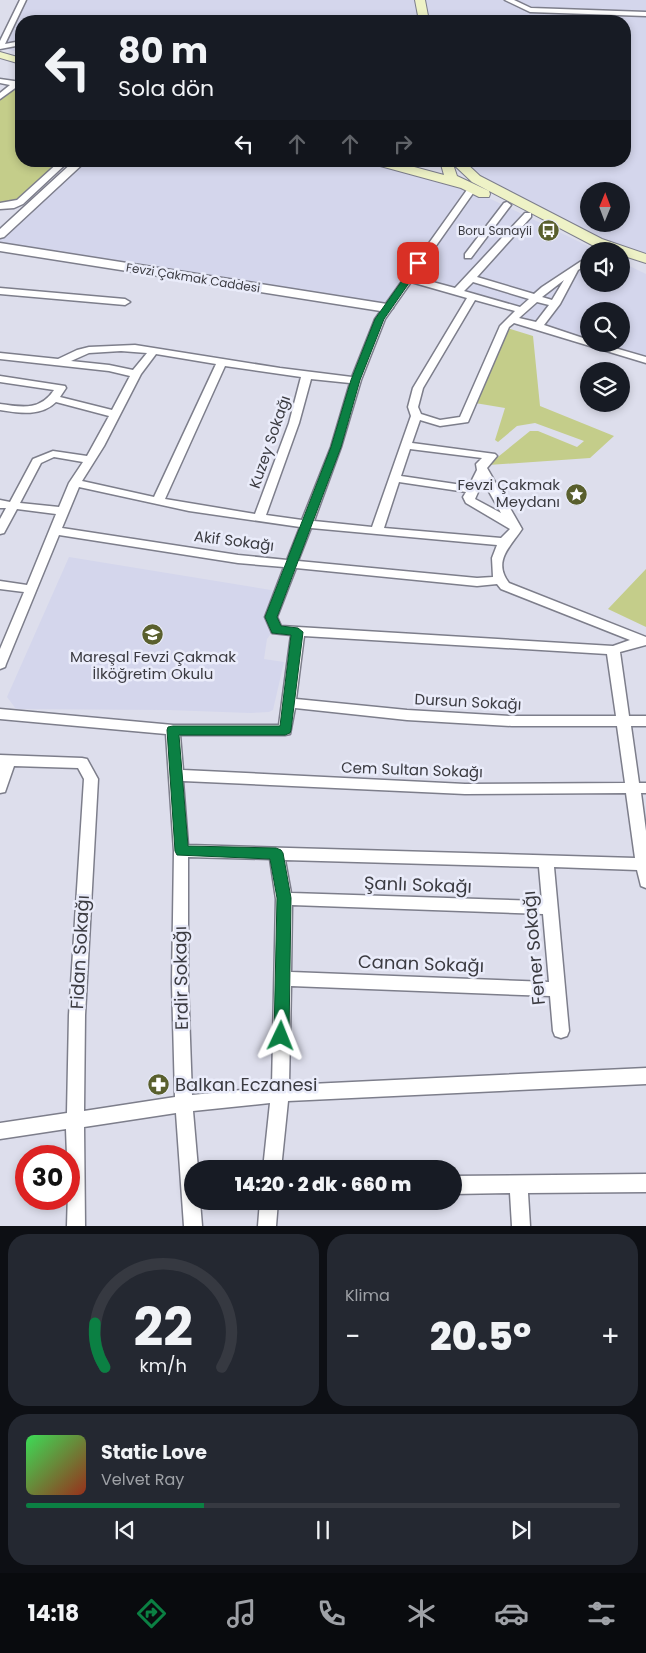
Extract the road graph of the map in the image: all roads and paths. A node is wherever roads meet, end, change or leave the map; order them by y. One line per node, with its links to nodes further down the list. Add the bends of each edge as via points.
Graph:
1 (24, 0): 5 (street)
2 (420, 0): 6 (main road)
3 (508, 0): 4 (street, via 530,10)
4 (646, 14)
5 (17, 15)
6 (423, 15)
7 (15, 19): 9 (street)
8 (15, 44): 9 (street)
9 (0, 47): 10 (main road)
10 (15, 53)
11 (0, 55): 12 (main road)
12 (15, 59)
13 (0, 81): 14 (street)
14 (15, 83)
15 (15, 87): 16 (street)
16 (0, 97)
17 (59, 167): 25 (street, via 20,202)
18 (74, 167): 27 (street)
19 (401, 167): 23 (main road)
20 (423, 167): 21 (main road, via 434,170)
21 (444, 167)
22 (452, 167): 23 (main road)
23 (470, 184): 24 (main road); 31 (main road, via 597,242); 36 (street)
24 (507, 205): 26 (main road); 30 (street)
25 (0, 206)
26 (528, 215): 28 (main road); 37 (street)
27 (0, 235)
28 (584, 242)
29 (0, 247): 44 (street, Fevzi Çakmak Caddesi)
30 (468, 256)
31 (646, 259)
32 (630, 263): 35 (main road)
33 (580, 264): 34 (street)
34 (576, 266): 41 (street); 43 (street)
35 (646, 271)
36 (408, 278): 39 (street); 44 (street)
37 (471, 278): 39 (street); 41 (street)
38 (0, 292): 42 (street)
39 (456, 292): 40 (street)
40 (473, 296): 45 (street); 62 (street, via 418,388 413,407)
41 (532, 299): 43 (street); 45 (street)
42 (125, 302)
43 (555, 304): 47 (street)
44 (387, 308): 58 (street)
45 (521, 310): 46 (street)
46 (511, 318): 47 (street); 62 (street, via 464,420 440,423)
47 (538, 326): 48 (street)
48 (580, 340)
49 (153, 351): 53 (street); 54 (street, via 93,349 74,354); 55 (street)
50 (620, 352): 52 (street)
51 (0, 356): 54 (street)
52 (646, 360)
53 (222, 362): 56 (street); 69 (street)
54 (59, 363): 55 (street)
55 (136, 374): 61 (street)
56 (307, 376): 58 (street); 73 (street, Kuzey Sokağı, via 294,423)
57 (0, 379): 59 (street, via 61,388)
58 (356, 380): 74 (street)
59 (55, 399): 60 (street, via 42,409 24,411); 61 (street)
60 (0, 407)
61 (115, 414): 64 (street)
62 (416, 416): 63 (street)
63 (405, 445): 65 (street, via 490,456 482,464); 66 (street)
64 (91, 460): 67 (street); 71 (street, via 53,454 37,461)
65 (482, 470): 68 (street); 75 (street)
66 (394, 478): 68 (street); 77 (street)
67 (75, 483): 69 (street); 72 (street)
68 (472, 490): 75 (street, via 469,499 472,504)
69 (158, 501): 73 (street)
70 (0, 504): 71 (street)
71 (14, 505): 72 (street); 76 (street)
72 (63, 511): 78 (street)
73 (260, 517): 74 (street)
74 (308, 523): 77 (street); 80 (street)
75 (514, 525): 79 (street, via 515,530)
76 (0, 530)
77 (377, 530): 79 (street)
78 (55, 531): 80 (street, Akif Sokağı, via 152,548); 83 (street)
79 (504, 542): 81 (street, via 498,561)
80 (292, 564): 81 (street, Akif Sokağı, via 476,582); 84 (street, via 271,617 276,630)
81 (499, 580): 85 (street, via 505,586)
82 (0, 585): 83 (street)
83 (30, 589): 87 (street)
84 (298, 632): 86 (street); 88 (street)
85 (644, 641): 86 (street)
86 (614, 650): 90 (street)
87 (0, 664)
88 (290, 703): 90 (street, Dursun Sokağı, via 407,715); 92 (street, via 285,730)
89 (0, 714): 92 (street)
90 (622, 721): 91 (street, Dursun Sokağı); 95 (street)
91 (646, 721)
92 (173, 730): 94 (street, Erdir Sokağı)
93 (5, 760): 96 (street); 110 (street, Fidan Sokağı, via 82,763 92,779 77,1015)
94 (176, 775): 95 (street, Cem Sultan Sokağı, via 465,789); 97 (street, Erdir Sokağı)
95 (639, 787): 100 (street)
96 (0, 788)
97 (181, 851): 98 (street); 109 (street, Erdir Sokağı, via 180,982)
98 (276, 853): 99 (street); 102 (street)
99 (546, 861): 100 (street); 103 (street, Fener Sokağı)
100 (645, 864): 101 (street)
101 (646, 882)
102 (284, 898): 103 (street, Şanlı Sokağı); 104 (street)
103 (550, 908): 105 (street, Fener Sokağı)
104 (283, 979): 105 (street, Canan Sokağı); 108 (street)
105 (558, 989): 106 (street, Fener Sokağı)
106 (561, 1031)
107 (646, 1076): 108 (street)
108 (280, 1094): 109 (street); 112 (street)
109 (184, 1104): 110 (street); 118 (street, Erdir Sokağı)
110 (75, 1120): 111 (street); 117 (street, Fidan Sokağı)
111 (0, 1131)
112 (273, 1160)
113 (646, 1182): 114 (street)
114 (518, 1184): 115 (street); 120 (street)
115 (462, 1185)
116 (269, 1210): 119 (street)
117 (76, 1226)
118 (193, 1226)
119 (268, 1226)
120 (521, 1226)

